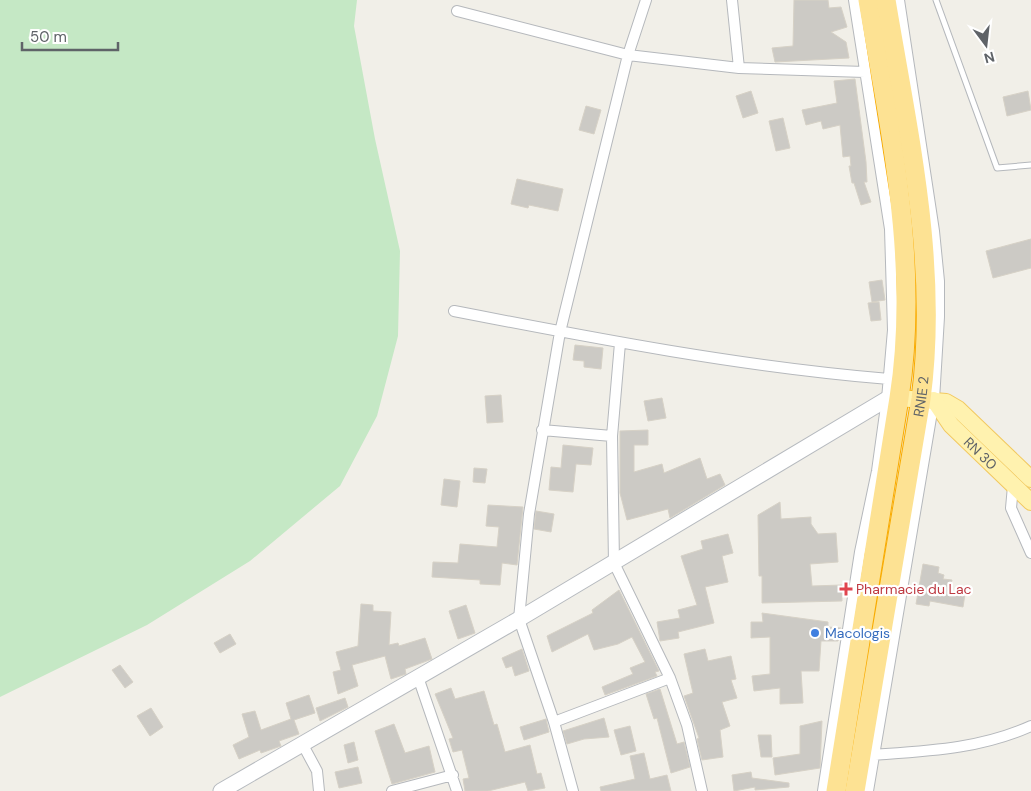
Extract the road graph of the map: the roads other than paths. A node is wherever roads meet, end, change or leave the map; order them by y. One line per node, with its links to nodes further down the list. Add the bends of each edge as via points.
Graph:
1 (646, 0): 9 (street)
2 (732, 0): 10 (street)
3 (854, 0): 11 (street)
4 (868, 0): 17 (highway, RNIE 2 / RNIE 2, via 906,248 907,338)
5 (886, 0): 18 (highway, RNIE 2 / RNIE 2, via 923,229)
6 (899, 0): 18 (street, via 937,255 939,316)
7 (936, 0): 12 (lane, via 997,168)
8 (458, 11): 9 (street)
9 (628, 55): 10 (street); 14 (street)
10 (739, 68): 11 (street)
11 (866, 72): 16 (street, via 891,246 894,311)
12 (1031, 165)
13 (454, 311): 14 (street)
14 (560, 332): 15 (street); 19 (street)
15 (620, 343): 16 (street, via 837,375); 20 (street)
16 (889, 379): 17 (street)
17 (893, 399): 18 (main road); 25 (street); 40 (street, via 860,552); 41 (highway, RNIE 2 / RNIE 2)
18 (928, 400): 21 (main road, RN 30, via 946,402 958,409); 22 (main road, RN 30 / RN 30); 32 (street); 42 (highway, RNIE 2 / RNIE 2)
19 (542, 430): 20 (street); 26 (street, via 529,514)
20 (612, 436): 25 (street)
21 (1031, 479)
22 (1013, 486): 23 (main road, RN 30 / RN 30); 24 (street, via 1011,508)
23 (1031, 502)
24 (1031, 553)
25 (614, 563): 26 (street); 28 (street)
26 (519, 619): 27 (street); 29 (street)
27 (418, 677): 31 (street); 33 (street)
28 (670, 678): 29 (street); 39 (street, via 687,725)
29 (554, 722): 38 (street)
30 (1031, 726): 32 (street, via 995,741 958,749)
31 (303, 745): 34 (street); 35 (street, via 317,771)
32 (873, 755): 43 (street)
33 (453, 775): 36 (street); 37 (street)
34 (220, 791)
35 (319, 791)
36 (392, 791)
37 (457, 791)
38 (573, 791)
39 (702, 791)
40 (822, 791)
41 (836, 791)
42 (855, 791)
43 (868, 791)

